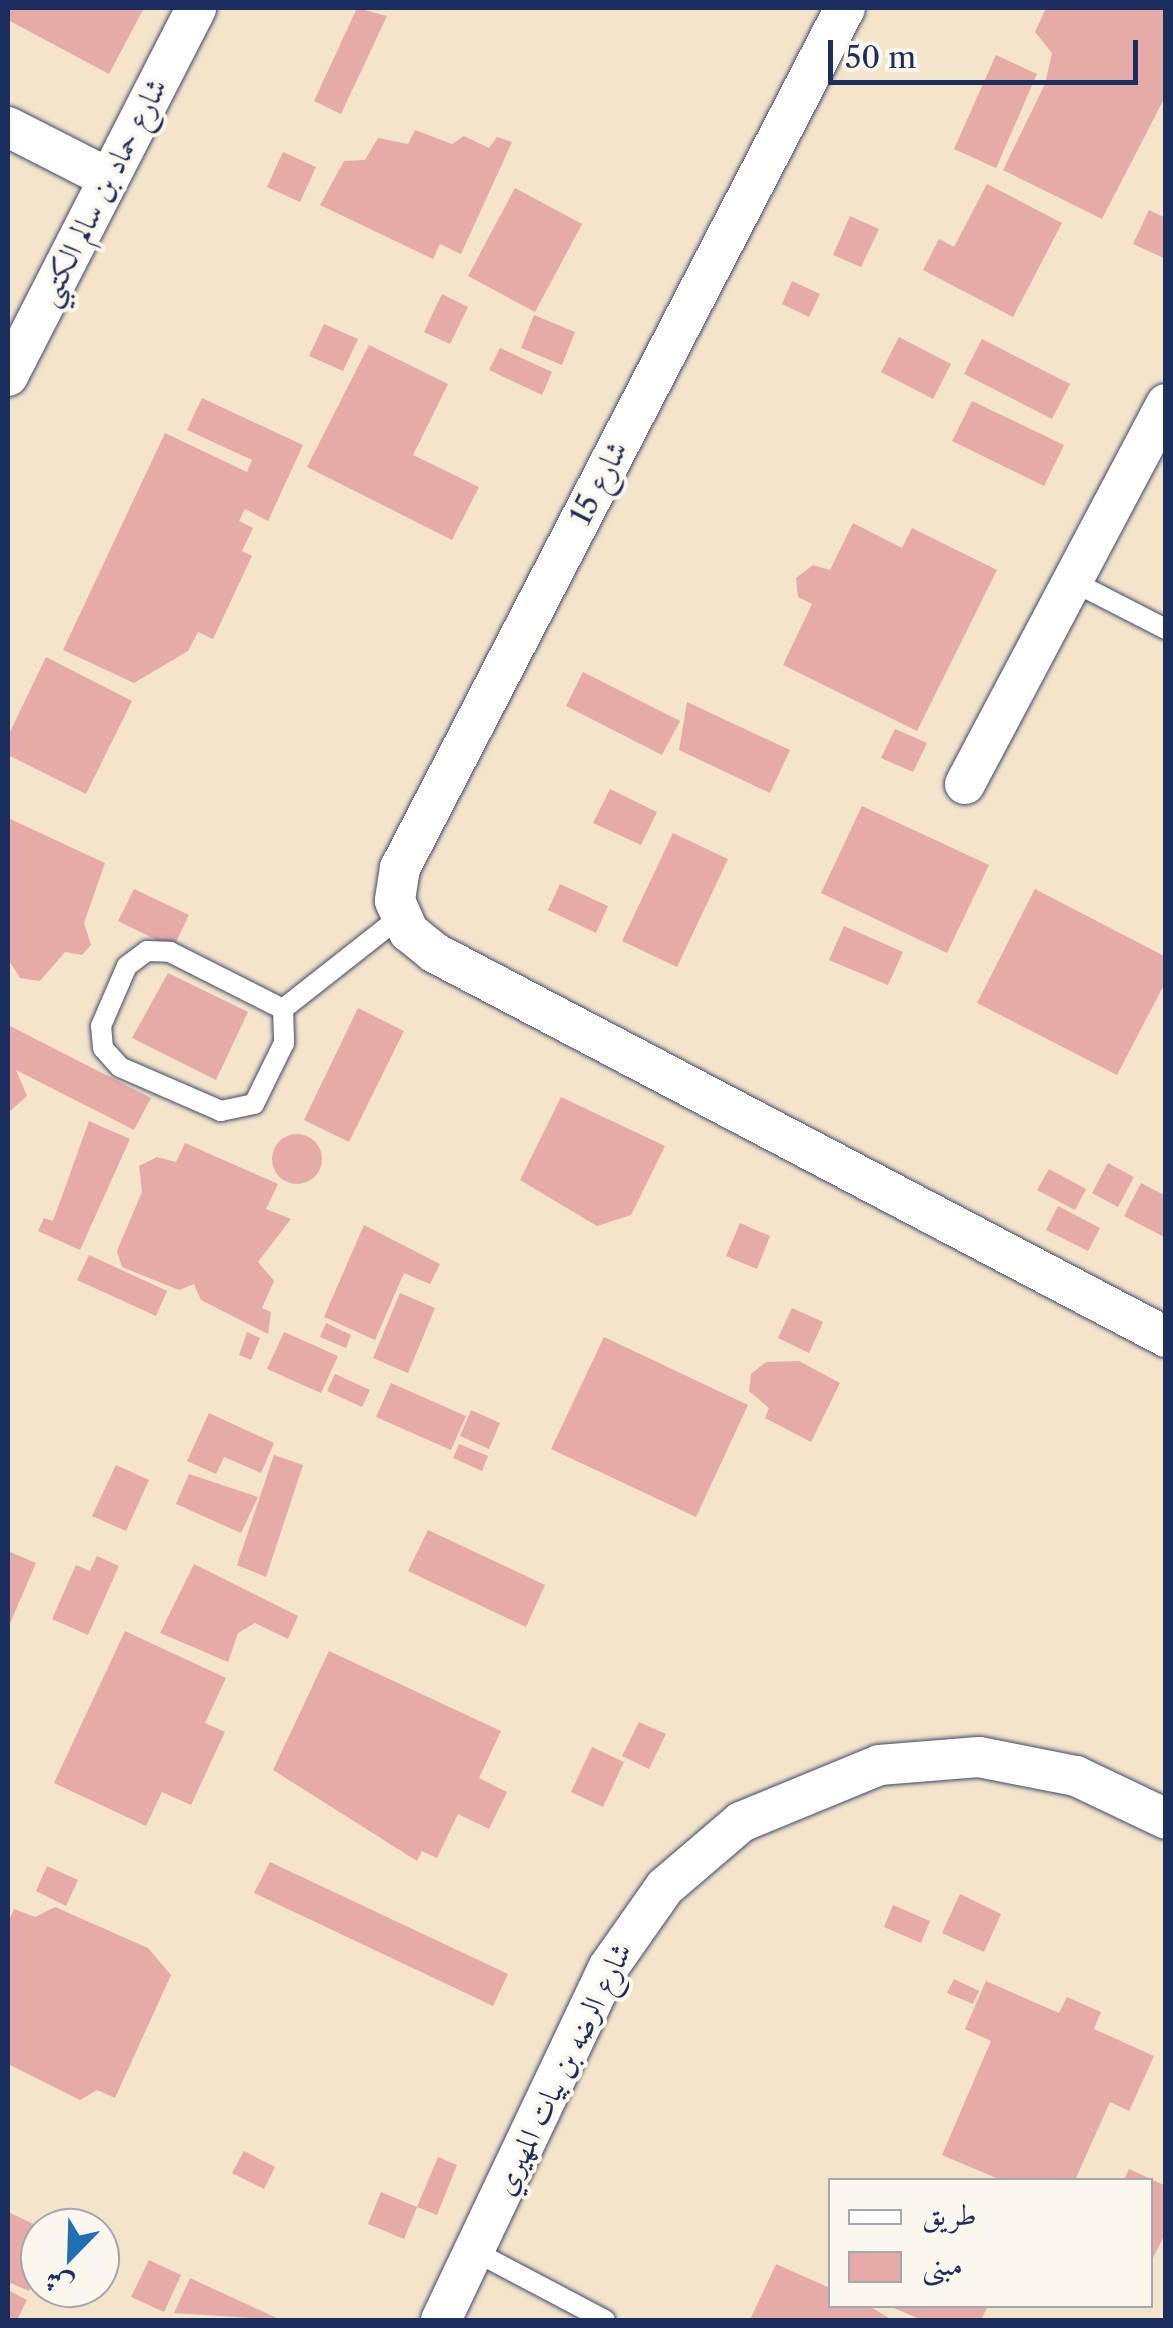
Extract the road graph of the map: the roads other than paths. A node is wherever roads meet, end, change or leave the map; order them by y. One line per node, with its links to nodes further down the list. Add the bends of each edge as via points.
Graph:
1 (196, 8): 4 (street, شارع حماد بن سالم الكتبي)
2 (845, 8): 10 (street, شارع 15, via 400,868)
3 (8, 128): 4 (street)
4 (108, 178): 5 (street, شارع حماد بن سالم الكتبي)
5 (8, 376)
6 (1166, 404): 7 (street)
7 (1072, 581): 8 (lane); 9 (street)
8 (1166, 629)
9 (964, 784)
10 (400, 917): 11 (lane); 12 (street, via 435,952)
11 (283, 1009): 11 (lane, via 170,952 147,951 127,966 100,1037 120,1066 232,1112 261,1096 288,1032)
12 (1166, 1337)
13 (1166, 1819): 14 (street, شارع الرضه بن بيات المهيري, via 1076,1776 962,1758 831,1778 742,1822 665,1887 626,1940)
14 (474, 2251): 15 (street, شارع الرضه بن بيات المهيري); 16 (lane)
15 (441, 2320)
16 (606, 2320)

